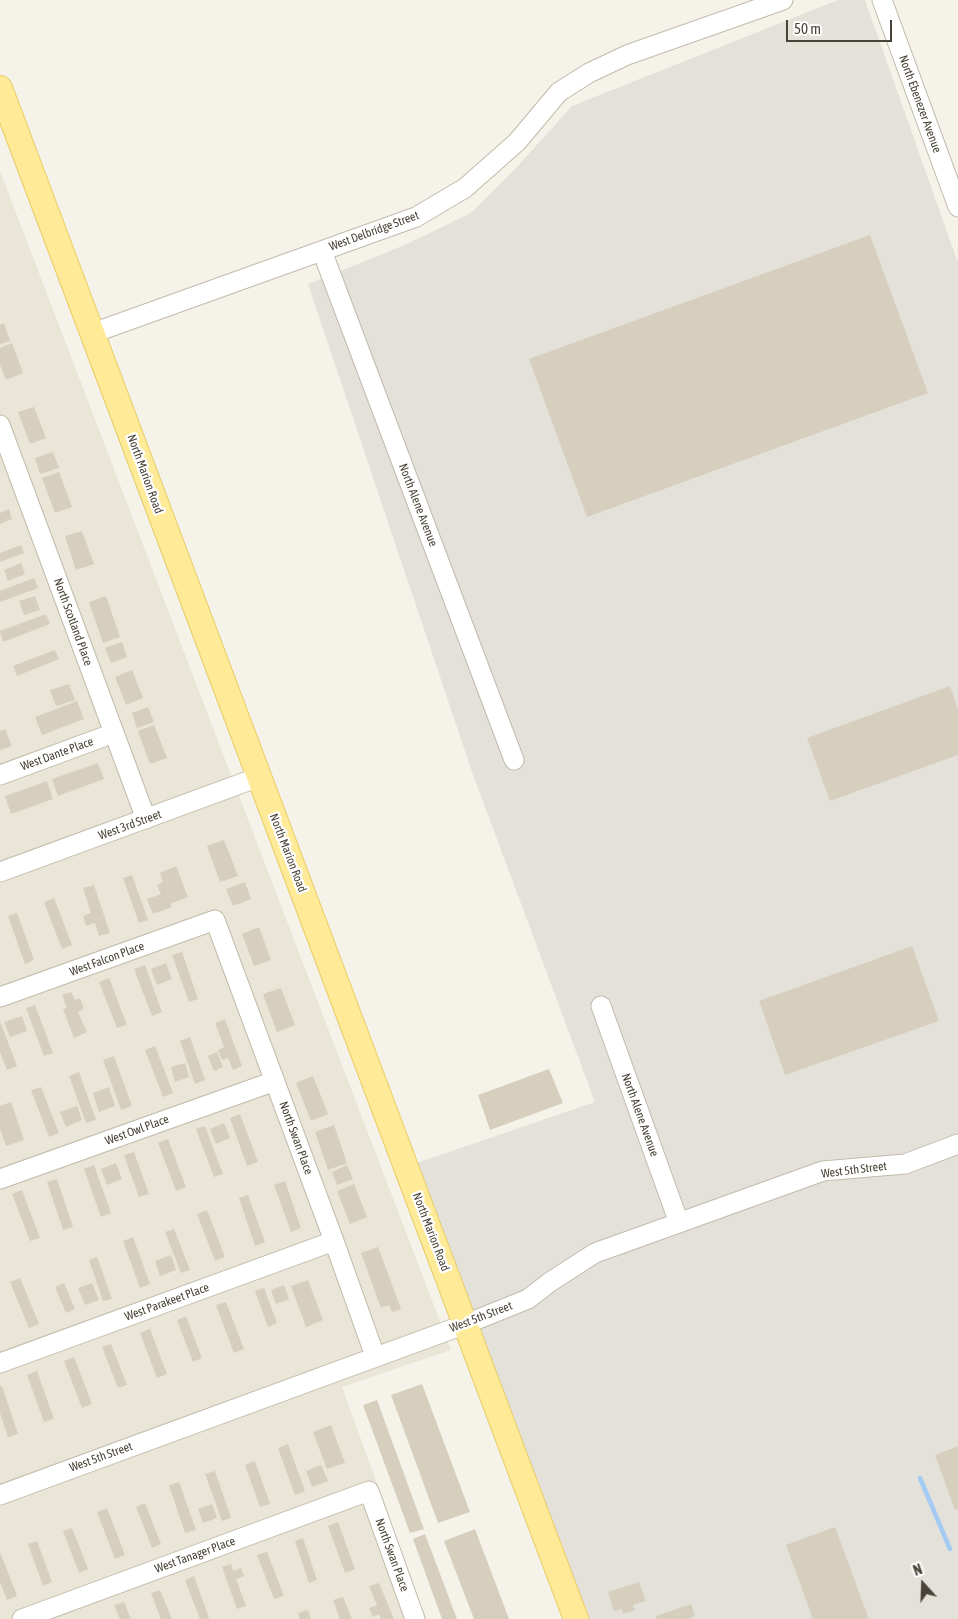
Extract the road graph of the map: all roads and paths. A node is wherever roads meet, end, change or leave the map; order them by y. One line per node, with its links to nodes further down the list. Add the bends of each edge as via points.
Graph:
1 (782, 0): 5 (street, West Delbridge Street, via 628,55 589,73 559,92 517,142 465,188 416,217)
2 (882, 0): 4 (street, North Ebenezer Avenue)
3 (0, 88): 6 (main road, North Marion Road)
4 (958, 207)
5 (322, 251): 6 (street, West Delbridge Street); 9 (street, North Alene Avenue)
6 (93, 333): 11 (main road, North Marion Road)
7 (0, 425): 8 (street, North Scotland Place)
8 (114, 733): 10 (street, West Dante Place); 12 (street, North Scotland Place)
9 (514, 760)
10 (0, 775)
11 (259, 777): 12 (street, West 3rd Street); 22 (main road, North Marion Road)
12 (146, 818): 13 (street, West 3rd Street)
13 (0, 872)
14 (215, 920): 15 (street, West Falcon Place); 17 (street, North Swan Place)
15 (0, 997)
16 (601, 1006): 20 (street, North Alene Avenue)
17 (275, 1081): 19 (street, West Owl Place); 21 (street, North Swan Place)
18 (958, 1144): 20 (street, West 5th Street, via 904,1164 823,1171)
19 (0, 1179)
20 (679, 1223): 22 (street, West 5th Street, via 595,1253 528,1299)
21 (334, 1241): 23 (street, North Swan Place); 24 (street, West Parakeet Place)
22 (466, 1324): 23 (street, West 5th Street); 29 (main road, North Marion Road)
23 (375, 1356): 26 (street, West 5th Street)
24 (0, 1363)
25 (369, 1491): 27 (street, West Tanager Place); 28 (street, North Swan Place)
26 (0, 1495)
27 (22, 1619)
28 (415, 1619)
29 (576, 1619)

